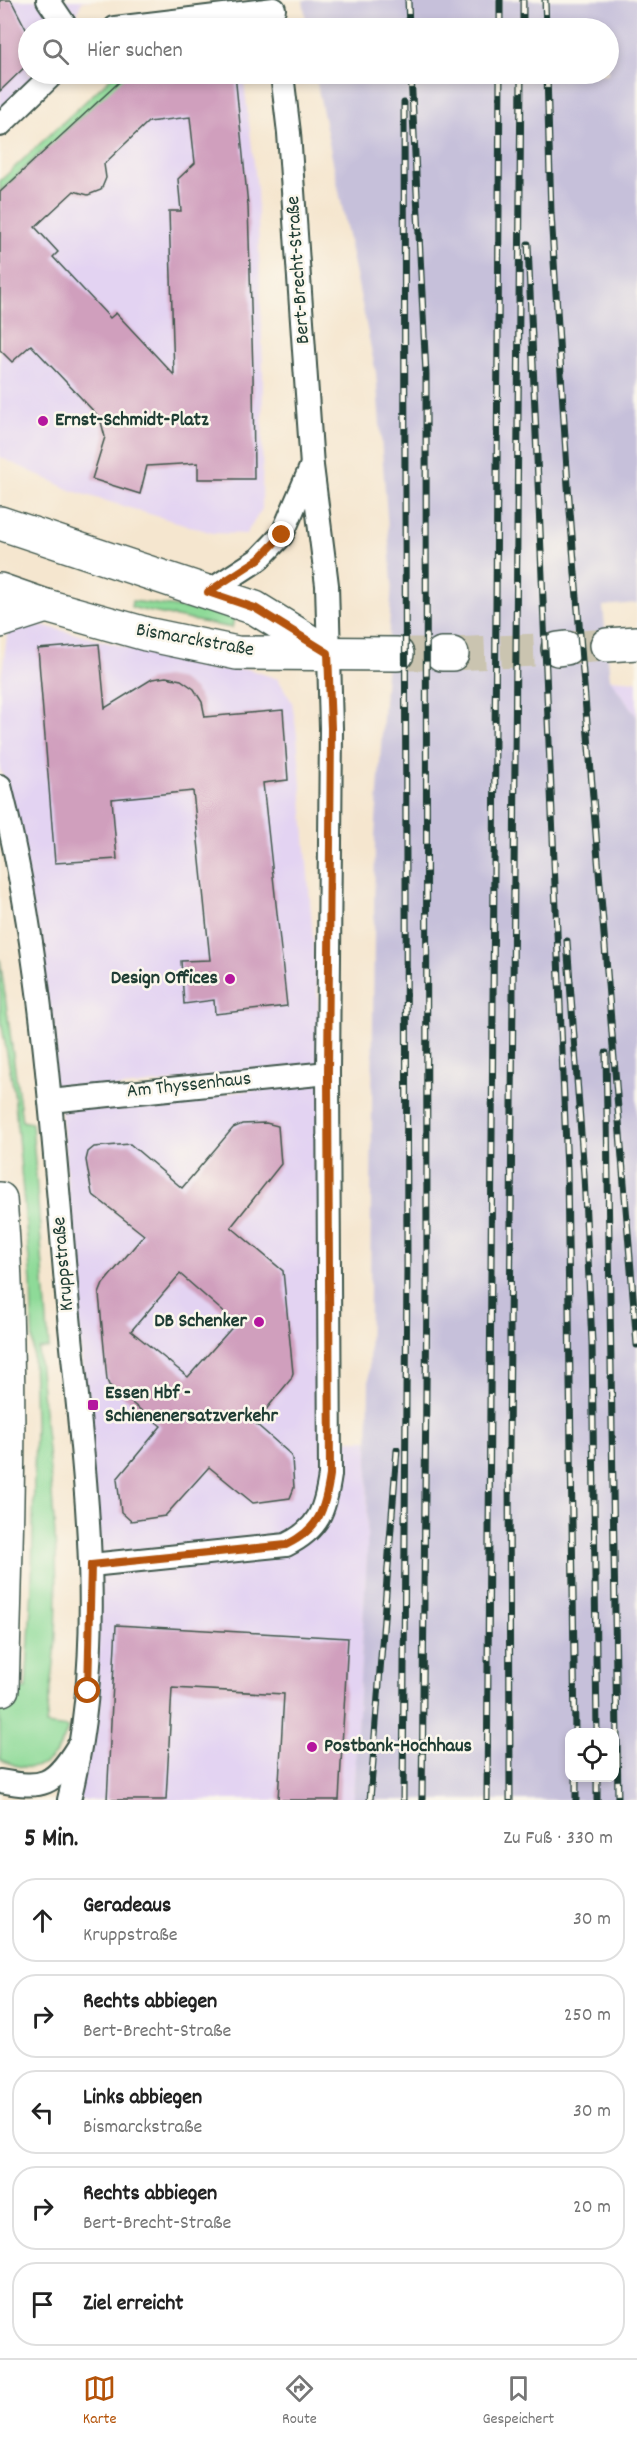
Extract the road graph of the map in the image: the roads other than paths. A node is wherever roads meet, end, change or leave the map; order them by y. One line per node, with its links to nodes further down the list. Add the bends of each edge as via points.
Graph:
1 (48, 0): 3 (street)
2 (274, 13): 4 (street)
3 (61, 18)
4 (221, 18)
5 (43, 84): 7 (street)
6 (283, 84): 8 (street, Bert-Brecht-Straße)
7 (0, 125)
8 (312, 466): 11 (street, Bert-Brecht-Straße, via 282,535 259,559); 14 (street, Bert-Brecht-Straße, via 327,585)
9 (0, 523): 11 (main road, Bismarckstraße)
10 (0, 590): 12 (main road, Bismarckstraße)
11 (208, 592): 14 (main road, Bismarckstraße, via 255,608)
12 (46, 606): 13 (main road); 14 (main road, Bismarckstraße, via 146,634 237,653)
13 (0, 621)
14 (328, 653): 15 (main road); 17 (street, Bert-Brecht-Straße)
15 (397, 654)
16 (0, 786): 18 (street, Kruppstraße, via 27,917)
17 (328, 1074): 18 (street, Am Thyssenhaus); 20 (street, Bert-Brecht-Straße, via 330,1475 326,1502 315,1524 286,1545)
18 (50, 1101): 20 (street, Kruppstraße)
19 (0, 1199): 21 (main road, via 9,1444)
20 (91, 1565): 22 (street, Kruppstraße, via 88,1691)
21 (2, 1689)
22 (80, 1744): 23 (street, Kruppstraße, via 68,1763 47,1782 25,1786); 24 (street, Kruppstraße)
23 (0, 1781)
24 (69, 1800)

